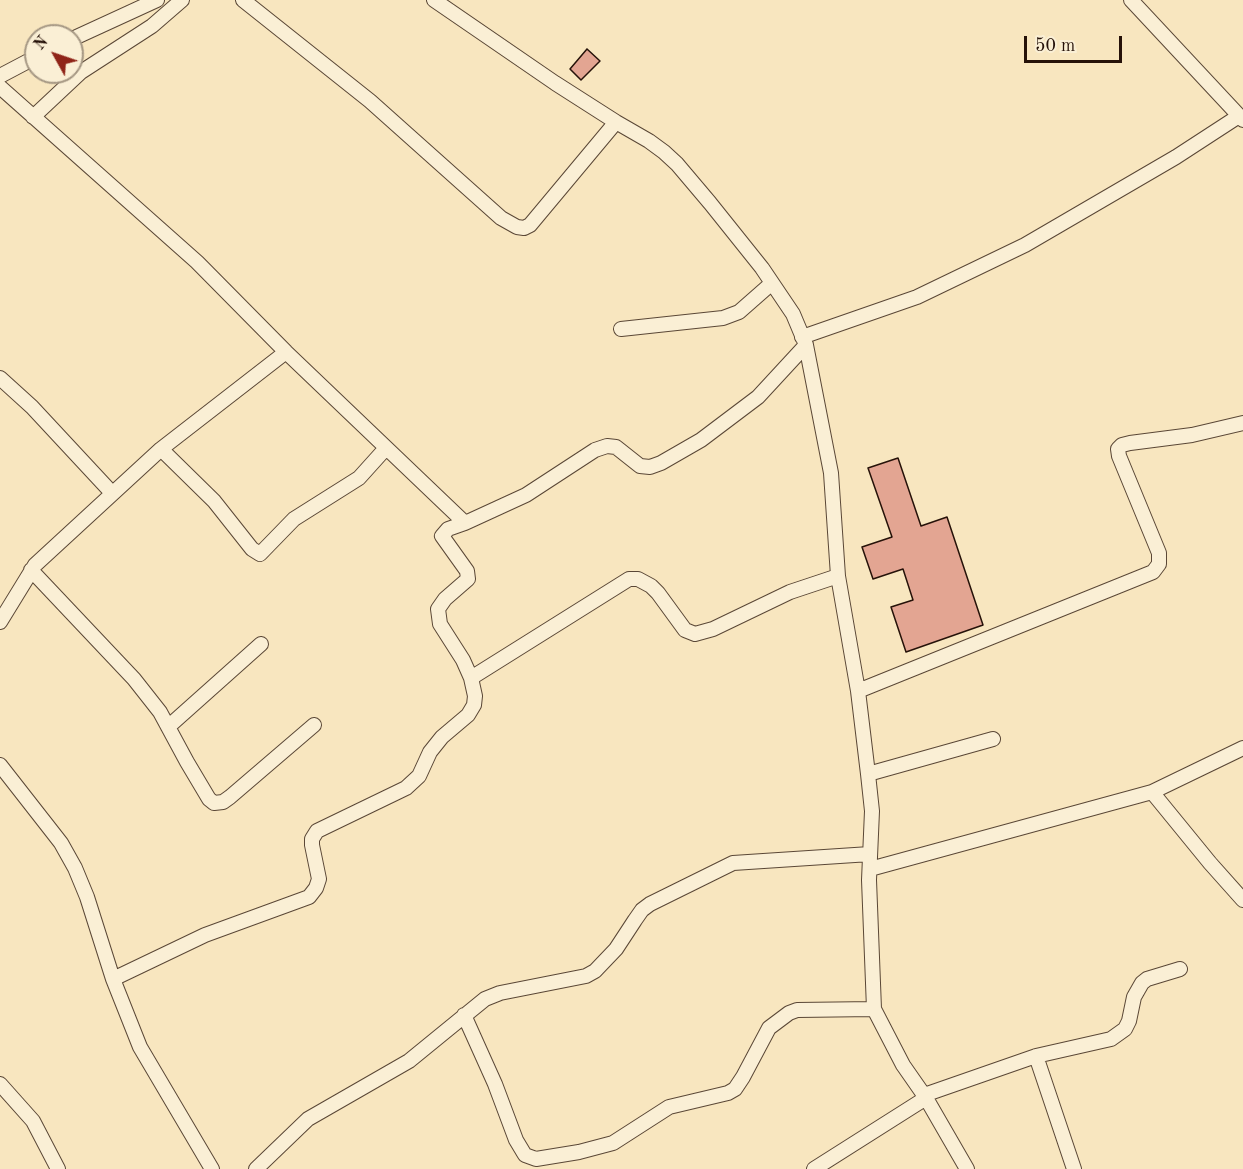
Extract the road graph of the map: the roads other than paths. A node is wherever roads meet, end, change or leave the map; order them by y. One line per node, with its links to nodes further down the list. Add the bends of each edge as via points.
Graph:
1 (156, 0): 6 (street)
2 (182, 0): 9 (street, via 152,26 81,72)
3 (243, 0): 11 (street, via 370,101 501,218 517,227 530,225)
4 (434, 0): 11 (street)
5 (1131, 0): 10 (street)
6 (84, 33)
7 (24, 64): 8 (street)
8 (1, 77): 9 (street)
9 (33, 117): 15 (street, via 197,262)
10 (1241, 118): 14 (street, via 1025,245 917,297)
11 (616, 122): 12 (street, via 649,141 677,164)
12 (772, 283): 13 (street, via 739,312 723,318); 14 (street, via 793,314)
13 (621, 329)
14 (804, 341): 21 (street, via 758,397 701,440 661,463 640,466 616,447 607,446 526,495); 23 (street, via 831,473)
15 (286, 352): 18 (street); 19 (street)
16 (0, 378): 20 (street)
17 (1243, 423): 27 (street, via 1130,443 1118,449 1159,553 1159,564 1153,572)
18 (387, 448): 19 (street, via 359,478 294,519 260,554); 21 (street)
19 (161, 449): 20 (street)
20 (112, 492): 22 (street)
21 (465, 523): 26 (street, via 448,529 442,536 467,571 468,579 445,599 438,616)
22 (31, 570): 24 (street); 29 (street, via 134,680)
23 (838, 576): 26 (street, via 790,592 695,634 685,630 651,586 633,578); 27 (street)
24 (0, 622)
25 (261, 645): 29 (street)
26 (471, 678): 39 (street, via 474,705 430,752 419,776 406,788 316,832 312,845 319,879 309,897 205,935)
27 (858, 691): 33 (street)
28 (314, 725): 29 (street, via 218,803 209,799)
29 (168, 727)
30 (993, 739): 33 (street)
31 (1243, 747): 34 (street)
32 (0, 765): 39 (street, via 61,843 75,868)
33 (868, 774): 35 (street, via 872,811)
34 (1152, 792): 36 (street); 37 (street)
35 (870, 854): 36 (street); 41 (street, via 733,863 642,910 616,949 586,976 500,993)
36 (870, 869): 40 (street)
37 (1243, 900)
38 (1180, 969): 42 (street, via 1142,983 1134,997 1129,1021 1120,1034)
39 (113, 979): 46 (street, via 140,1047)
40 (874, 1009): 41 (street, via 789,1013 769,1028 735,1089 669,1107 613,1143 536,1159 525,1155 516,1140); 44 (street)
41 (464, 1015): 47 (street, via 409,1061 309,1119)
42 (1036, 1056): 44 (street); 50 (street)
43 (0, 1084): 45 (street, via 33,1121)
44 (925, 1097): 48 (street); 49 (street)
45 (58, 1169)
46 (212, 1169)
47 (256, 1169)
48 (814, 1169)
49 (967, 1169)
50 (1074, 1169)

